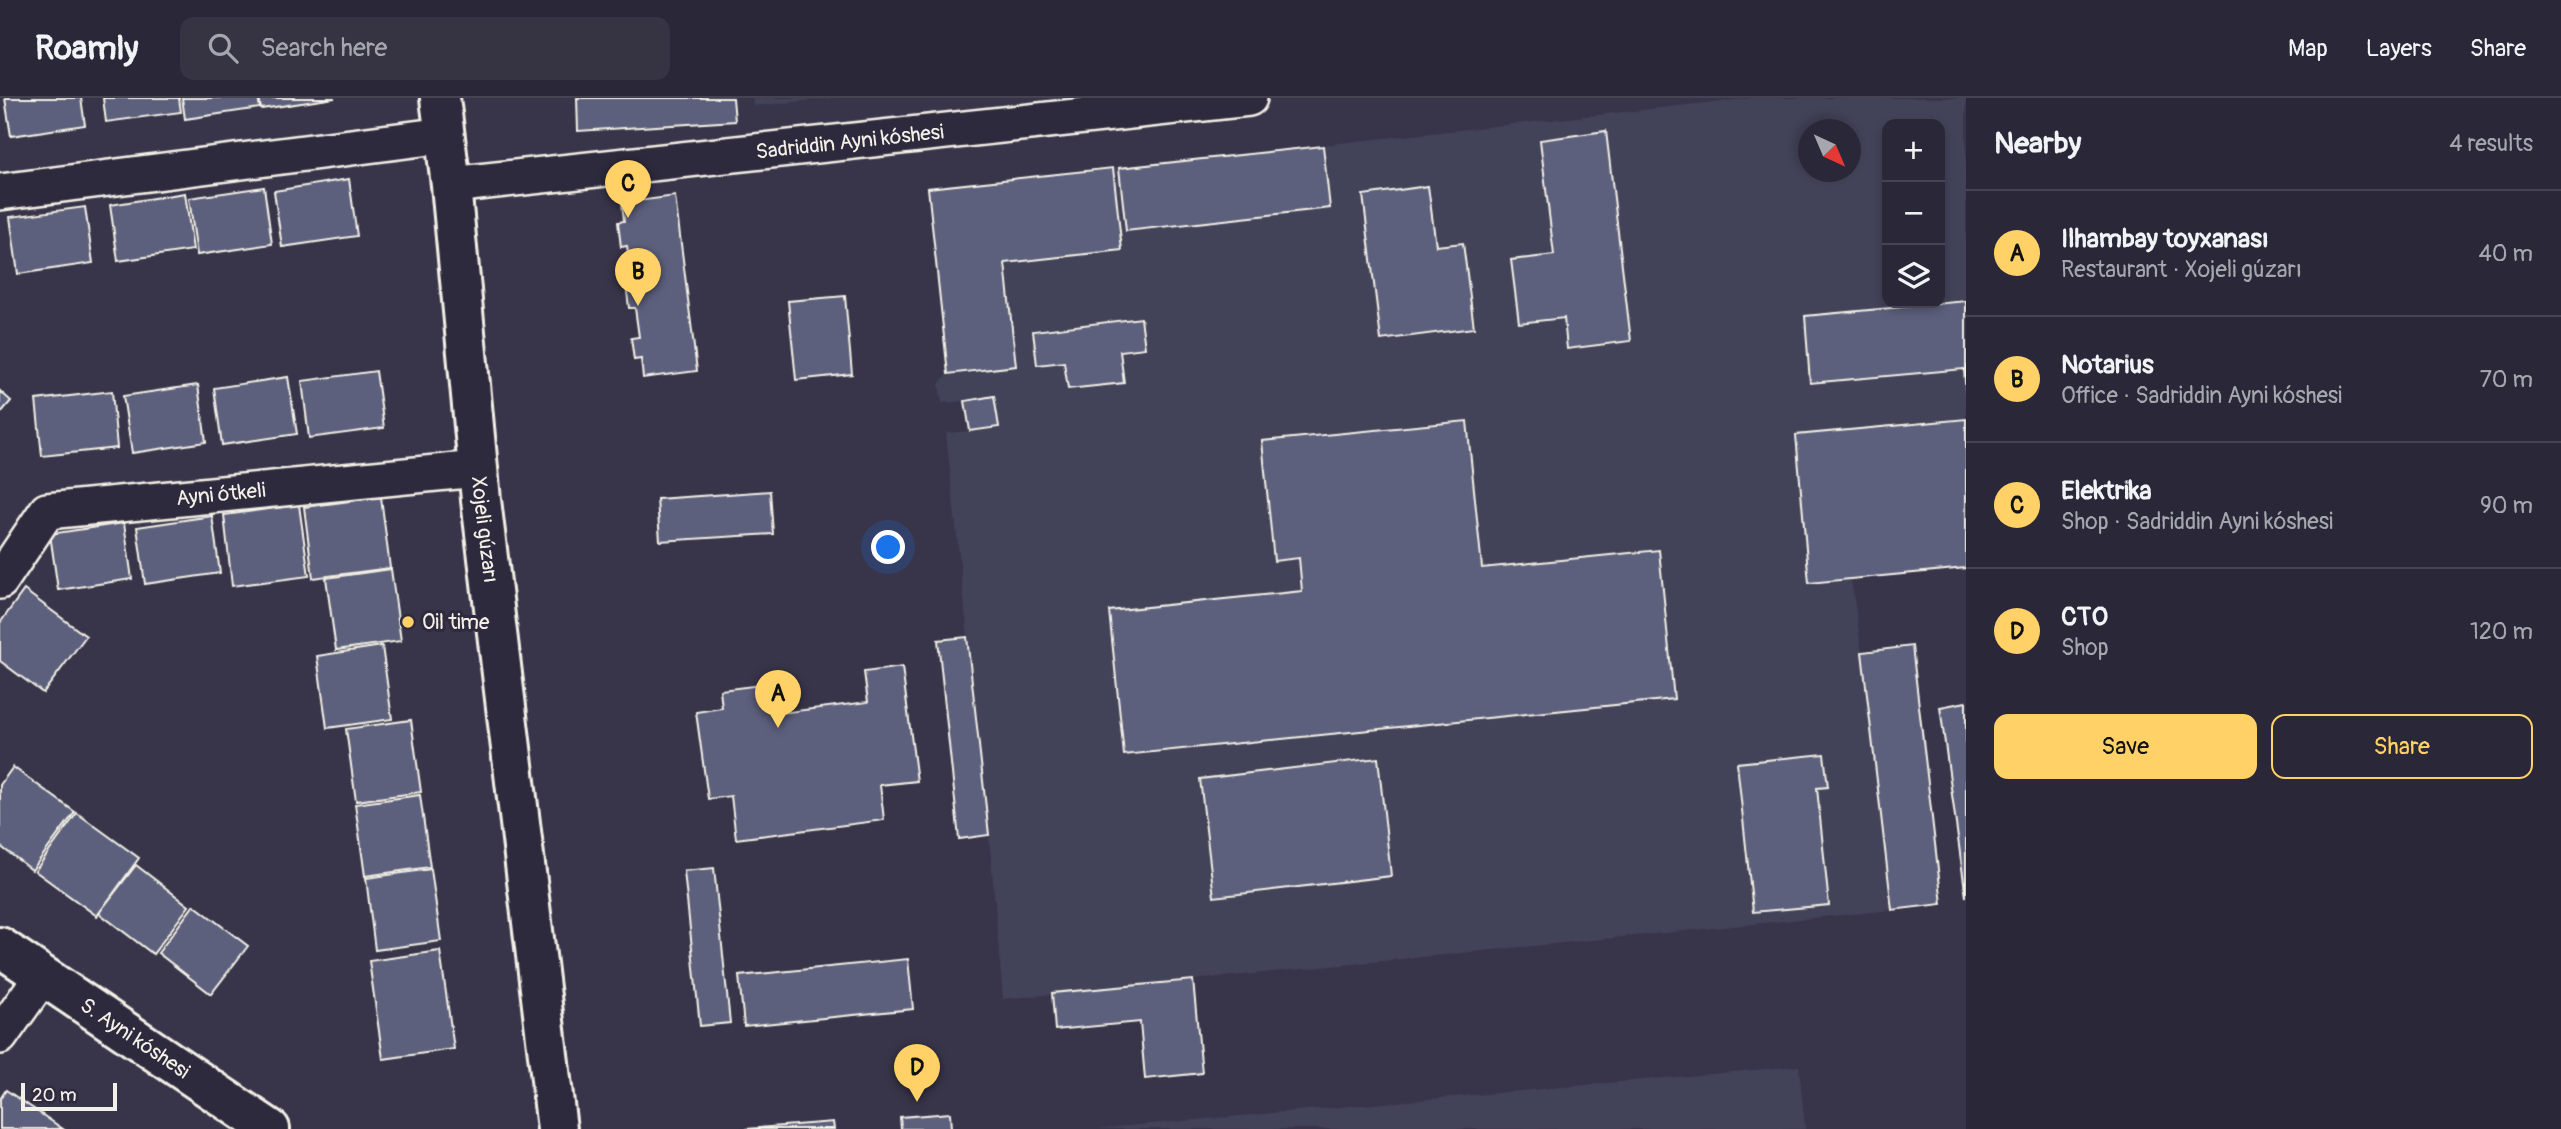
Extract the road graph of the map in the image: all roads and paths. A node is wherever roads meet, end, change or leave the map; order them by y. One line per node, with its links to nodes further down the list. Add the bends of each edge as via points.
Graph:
1 (1249, 98): 3 (street, Sadriddin Ayni kóshesi)
2 (442, 116): 3 (main road, Xojeli gúzarı); 4 (street)
3 (451, 185): 5 (main road, Xojeli gúzarı)
4 (0, 192)
5 (477, 469): 6 (street, Ayni ótkeli, via 47,511); 11 (main road, Xojeli gúzarı)
6 (0, 581)
7 (0, 947): 8 (main road, S. Ayni kóshesi)
8 (43, 975): 9 (street); 10 (main road, S. Ayni kóshesi)
9 (0, 1036)
10 (270, 1129)
11 (557, 1129)

